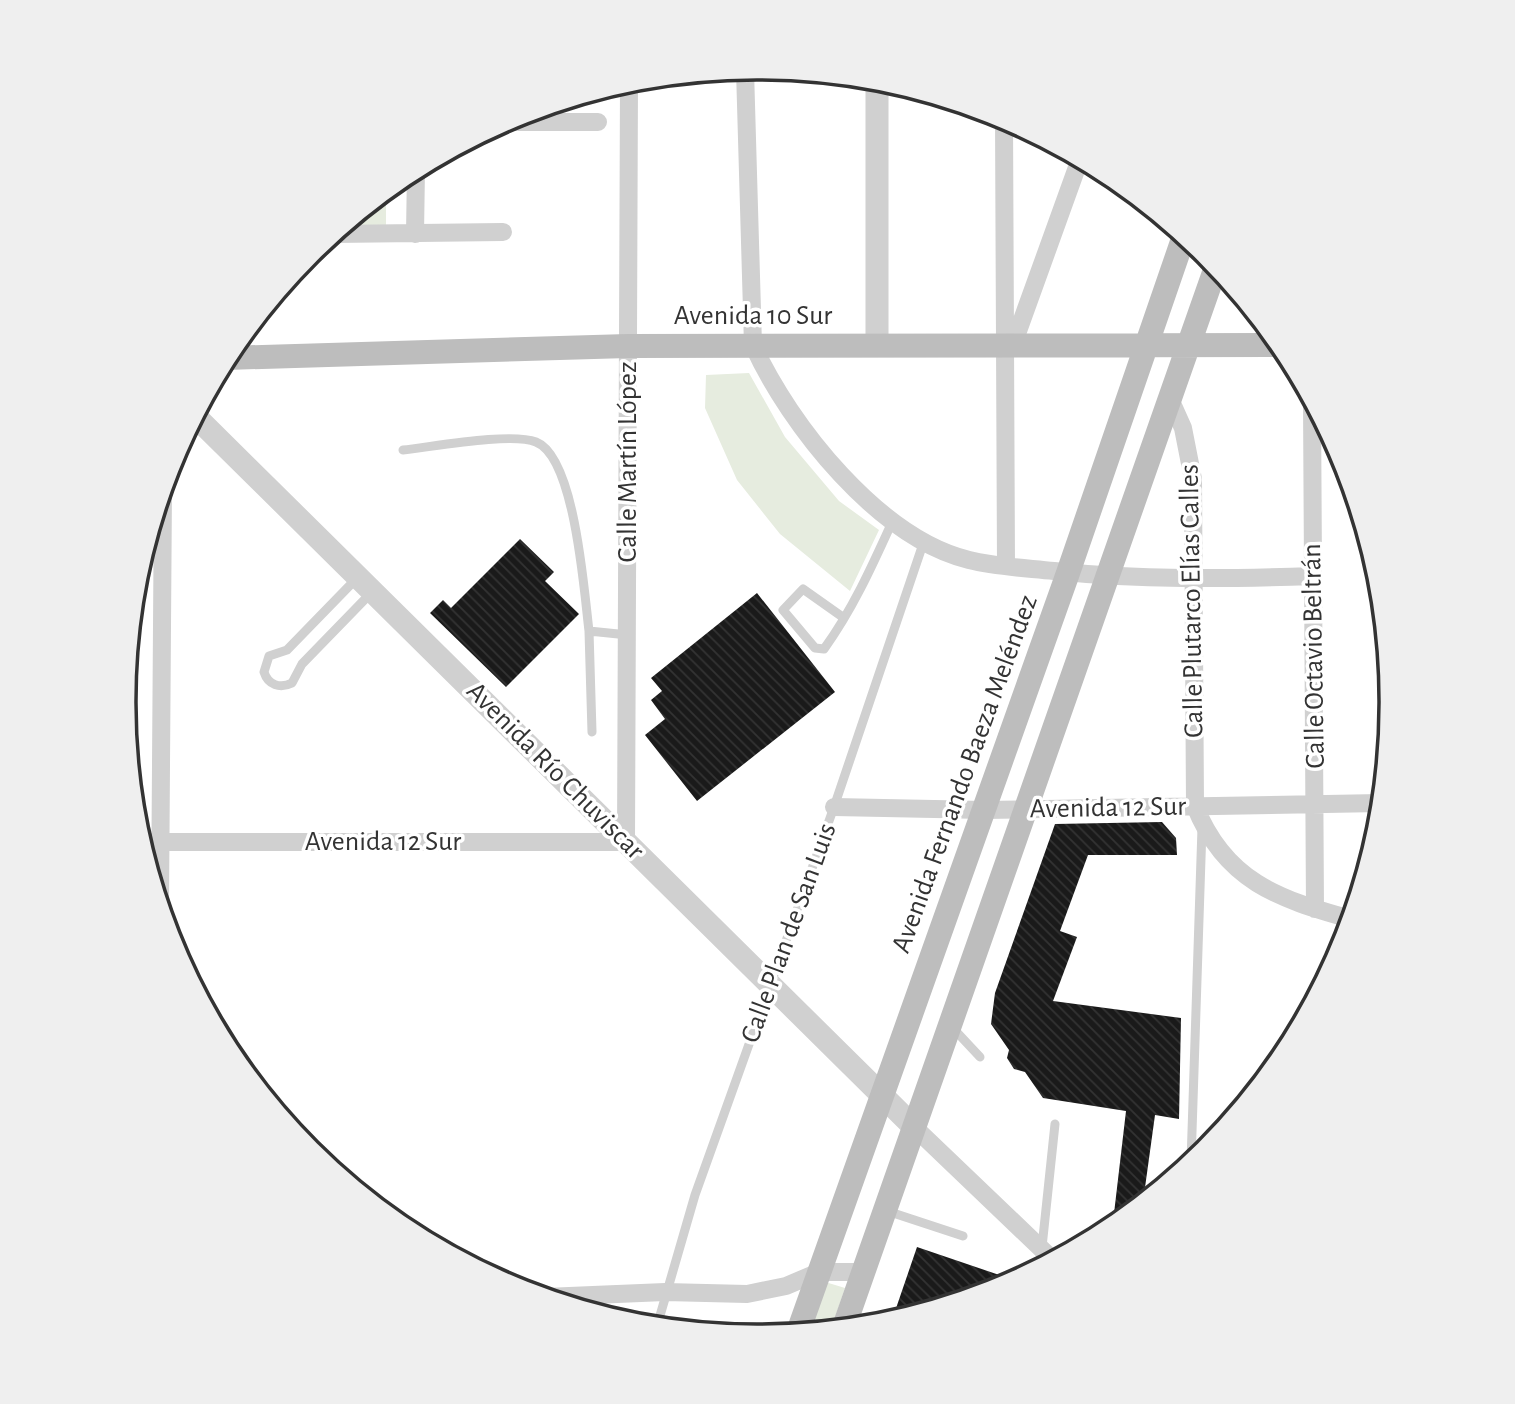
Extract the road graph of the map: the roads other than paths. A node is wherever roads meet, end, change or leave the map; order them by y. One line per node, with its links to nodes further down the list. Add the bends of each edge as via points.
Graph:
1 (745, 81): 17 (street)
2 (877, 92): 18 (street)
3 (629, 94): 16 (street, Calle Martín López)
4 (560, 112): 6 (street)
5 (535, 122): 6 (street)
6 (561, 122): 7 (street)
7 (598, 122)
8 (1004, 132): 19 (street)
9 (1076, 169): 19 (street)
10 (416, 183): 13 (street)
11 (503, 232): 13 (street)
12 (349, 234): 13 (street)
13 (415, 234)
14 (1180, 247): 20 (main road, Avenida Fernando Baeza Meléndez)
15 (1212, 279): 21 (main road)
16 (628, 345): 17 (main road, Avenida 10 Sur); 23 (main road, Avenida 10 Sur); 39 (street, Calle Martín López)
17 (753, 345): 18 (main road, Avenida 10 Sur); 28 (street, via 770,382 818,449)
18 (877, 345): 19 (main road, Avenida 10 Sur)
19 (1009, 345): 20 (main road, Avenida 10 Sur); 31 (street)
20 (1145, 345): 21 (main road, Avenida 10 Sur); 32 (main road, Avenida Fernando Baeza Meléndez)
21 (1189, 345): 22 (main road, Avenida 10 Sur); 24 (main road)
22 (1266, 345)
23 (241, 358)
24 (1170, 399): 33 (main road); 35 (street, Calle Plutarco Elías Calles, via 1183,428 1193,479)
25 (1312, 422): 34 (street, Calle Octavio Beltrán)
26 (202, 423): 36 (street, Avenida Río Chuviscar)
27 (403, 450): 38 (lane, via 504,439 532,440 551,453 563,475)
28 (894, 520): 30 (street); 37 (lane)
29 (162, 526): 48 (street)
30 (924, 541): 31 (street, via 969,560); 44 (lane, Calle Plan de San Luis)
31 (1006, 566): 32 (street)
32 (1068, 573): 33 (street); 46 (main road, Avenida Fernando Baeza Meléndez)
33 (1108, 575): 35 (street); 45 (main road)
34 (1313, 576): 35 (street); 42 (street, Calle Octavio Beltrán)
35 (1194, 580): 43 (street, Calle Plutarco Elías Calles)
36 (366, 584): 36 (lane, via 287,650 269,656 264,672 270,682 292,683); 50 (street, Avenida Río Chuviscar)
37 (844, 618): 37 (lane, via 821,649 815,648 783,610 803,589)
38 (589, 631): 39 (lane); 40 (lane)
39 (628, 635): 50 (street, Calle Martín López)
40 (592, 732)
41 (1370, 803): 42 (street, Avenida 12 Sur)
42 (1316, 805): 43 (street, Avenida 12 Sur); 51 (street, Calle Octavio Beltrán)
43 (1195, 806): 45 (street, Avenida 12 Sur); 47 (street)
44 (834, 807): 46 (street, Avenida 12 Sur); 53 (lane, Calle Plan de San Luis)
45 (1026, 809): 46 (street, Avenida 12 Sur); 54 (main road)
46 (984, 810): 56 (main road, Avenida Fernando Baeza Meléndez)
47 (1202, 824): 51 (street, via 1245,877 1272,894); 59 (lane)
48 (150, 833)
49 (152, 842): 50 (street, Avenida 12 Sur)
50 (626, 842): 53 (street, Avenida Río Chuviscar)
51 (1314, 909): 52 (street)
52 (1341, 916)
53 (771, 986): 56 (street, Avenida Río Chuviscar); 66 (lane, Calle Plan de San Luis, via 695,1195)
54 (950, 1025): 55 (lane); 58 (main road)
55 (979, 1056)
56 (882, 1095): 58 (street, Avenida Río Chuviscar); 64 (main road, Avenida Fernando Baeza Meléndez)
57 (1055, 1124): 62 (lane)
58 (914, 1127): 60 (main road); 63 (street)
59 (1192, 1146)
60 (885, 1210): 61 (lane); 65 (main road)
61 (963, 1236)
62 (1047, 1251)
63 (1045, 1252)
64 (819, 1272): 65 (street); 66 (street, via 786,1286 747,1294); 70 (main road, Avenida Fernando Baeza Meléndez)
65 (863, 1272): 69 (main road)
66 (666, 1292): 67 (street); 68 (lane, Calle Plan de San Luis)
67 (575, 1296)
68 (660, 1316)
69 (848, 1317)
70 (802, 1322)

